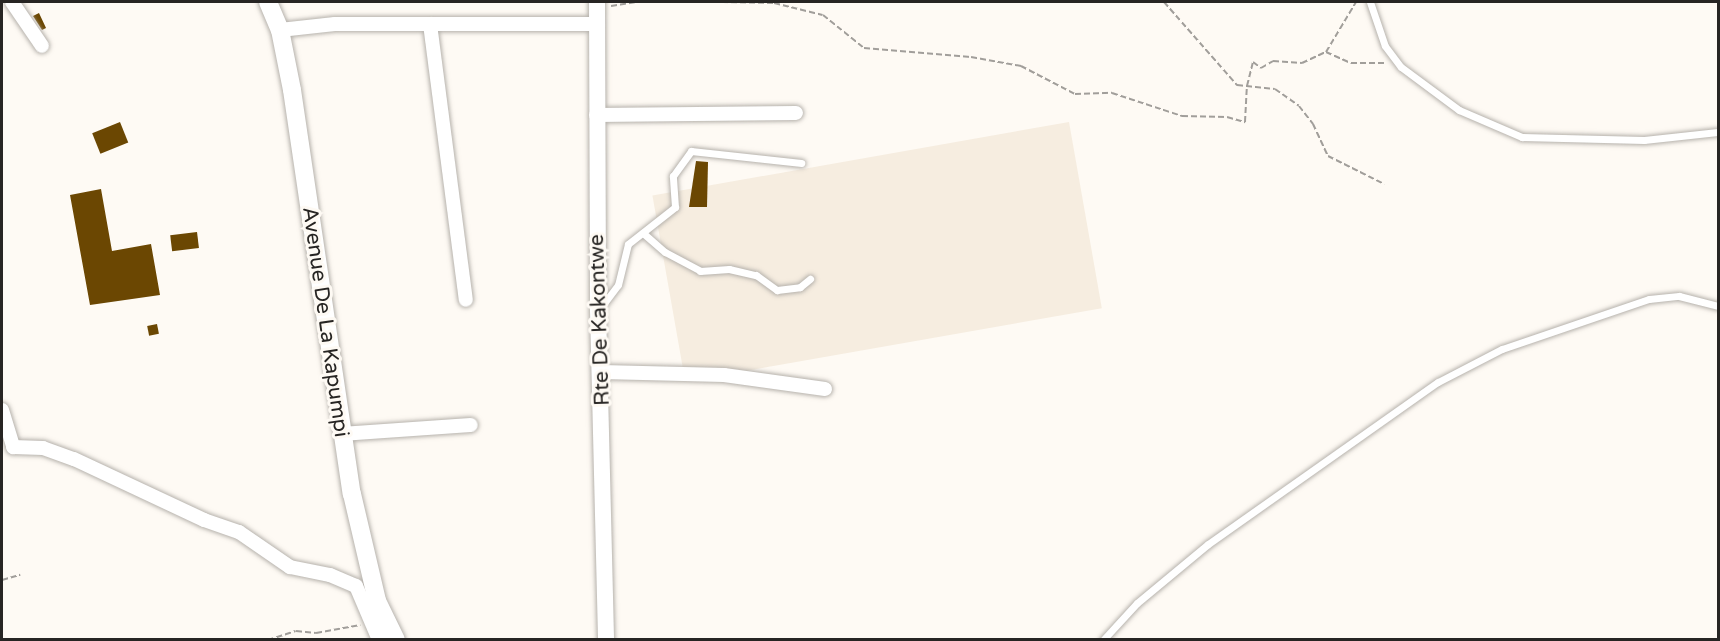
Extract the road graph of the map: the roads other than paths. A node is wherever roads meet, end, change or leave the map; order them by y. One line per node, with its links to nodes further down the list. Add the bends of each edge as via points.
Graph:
1 (12, 2): 8 (street)
2 (268, 2): 7 (main road, Avenue De La Kapumpi)
3 (1370, 2): 11 (lane, via 1385,46 1397,63 1460,110 1522,137 1644,140)
4 (597, 3): 6 (street, Rte De Kakontwe)
5 (430, 24): 6 (street); 7 (street, via 336,24); 15 (street)
6 (595, 24): 10 (street, Rte De Kakontwe)
7 (280, 30): 22 (main road, Avenue De La Kapumpi)
8 (42, 46)
9 (796, 113): 10 (street)
10 (596, 115): 17 (street, Rte De Kakontwe)
11 (1719, 132)
12 (801, 163): 13 (lane, via 691,151 673,176 675,207)
13 (643, 233): 14 (lane, via 665,252 700,271 729,269 756,275 777,290 800,287); 17 (lane, via 628,244 618,285)
14 (810, 279)
15 (466, 300)
16 (1719, 306): 26 (lane, via 1679,296 1649,299 1502,350 1456,373 1420,393 1208,544 1137,603)
17 (598, 310): 18 (street, Rte De Kakontwe)
18 (602, 372): 19 (street, via 724,375); 25 (street, Rte De Kakontwe)
19 (825, 389)
20 (2, 410): 23 (street, via 14,447 43,448 74,459 204,520 239,532 290,567 340,579 360,591)
21 (471, 424): 22 (street)
22 (341, 434): 24 (main road, Avenue De La Kapumpi, via 377,601)
23 (379, 639)
24 (396, 639)
25 (606, 639)
26 (1103, 639)

